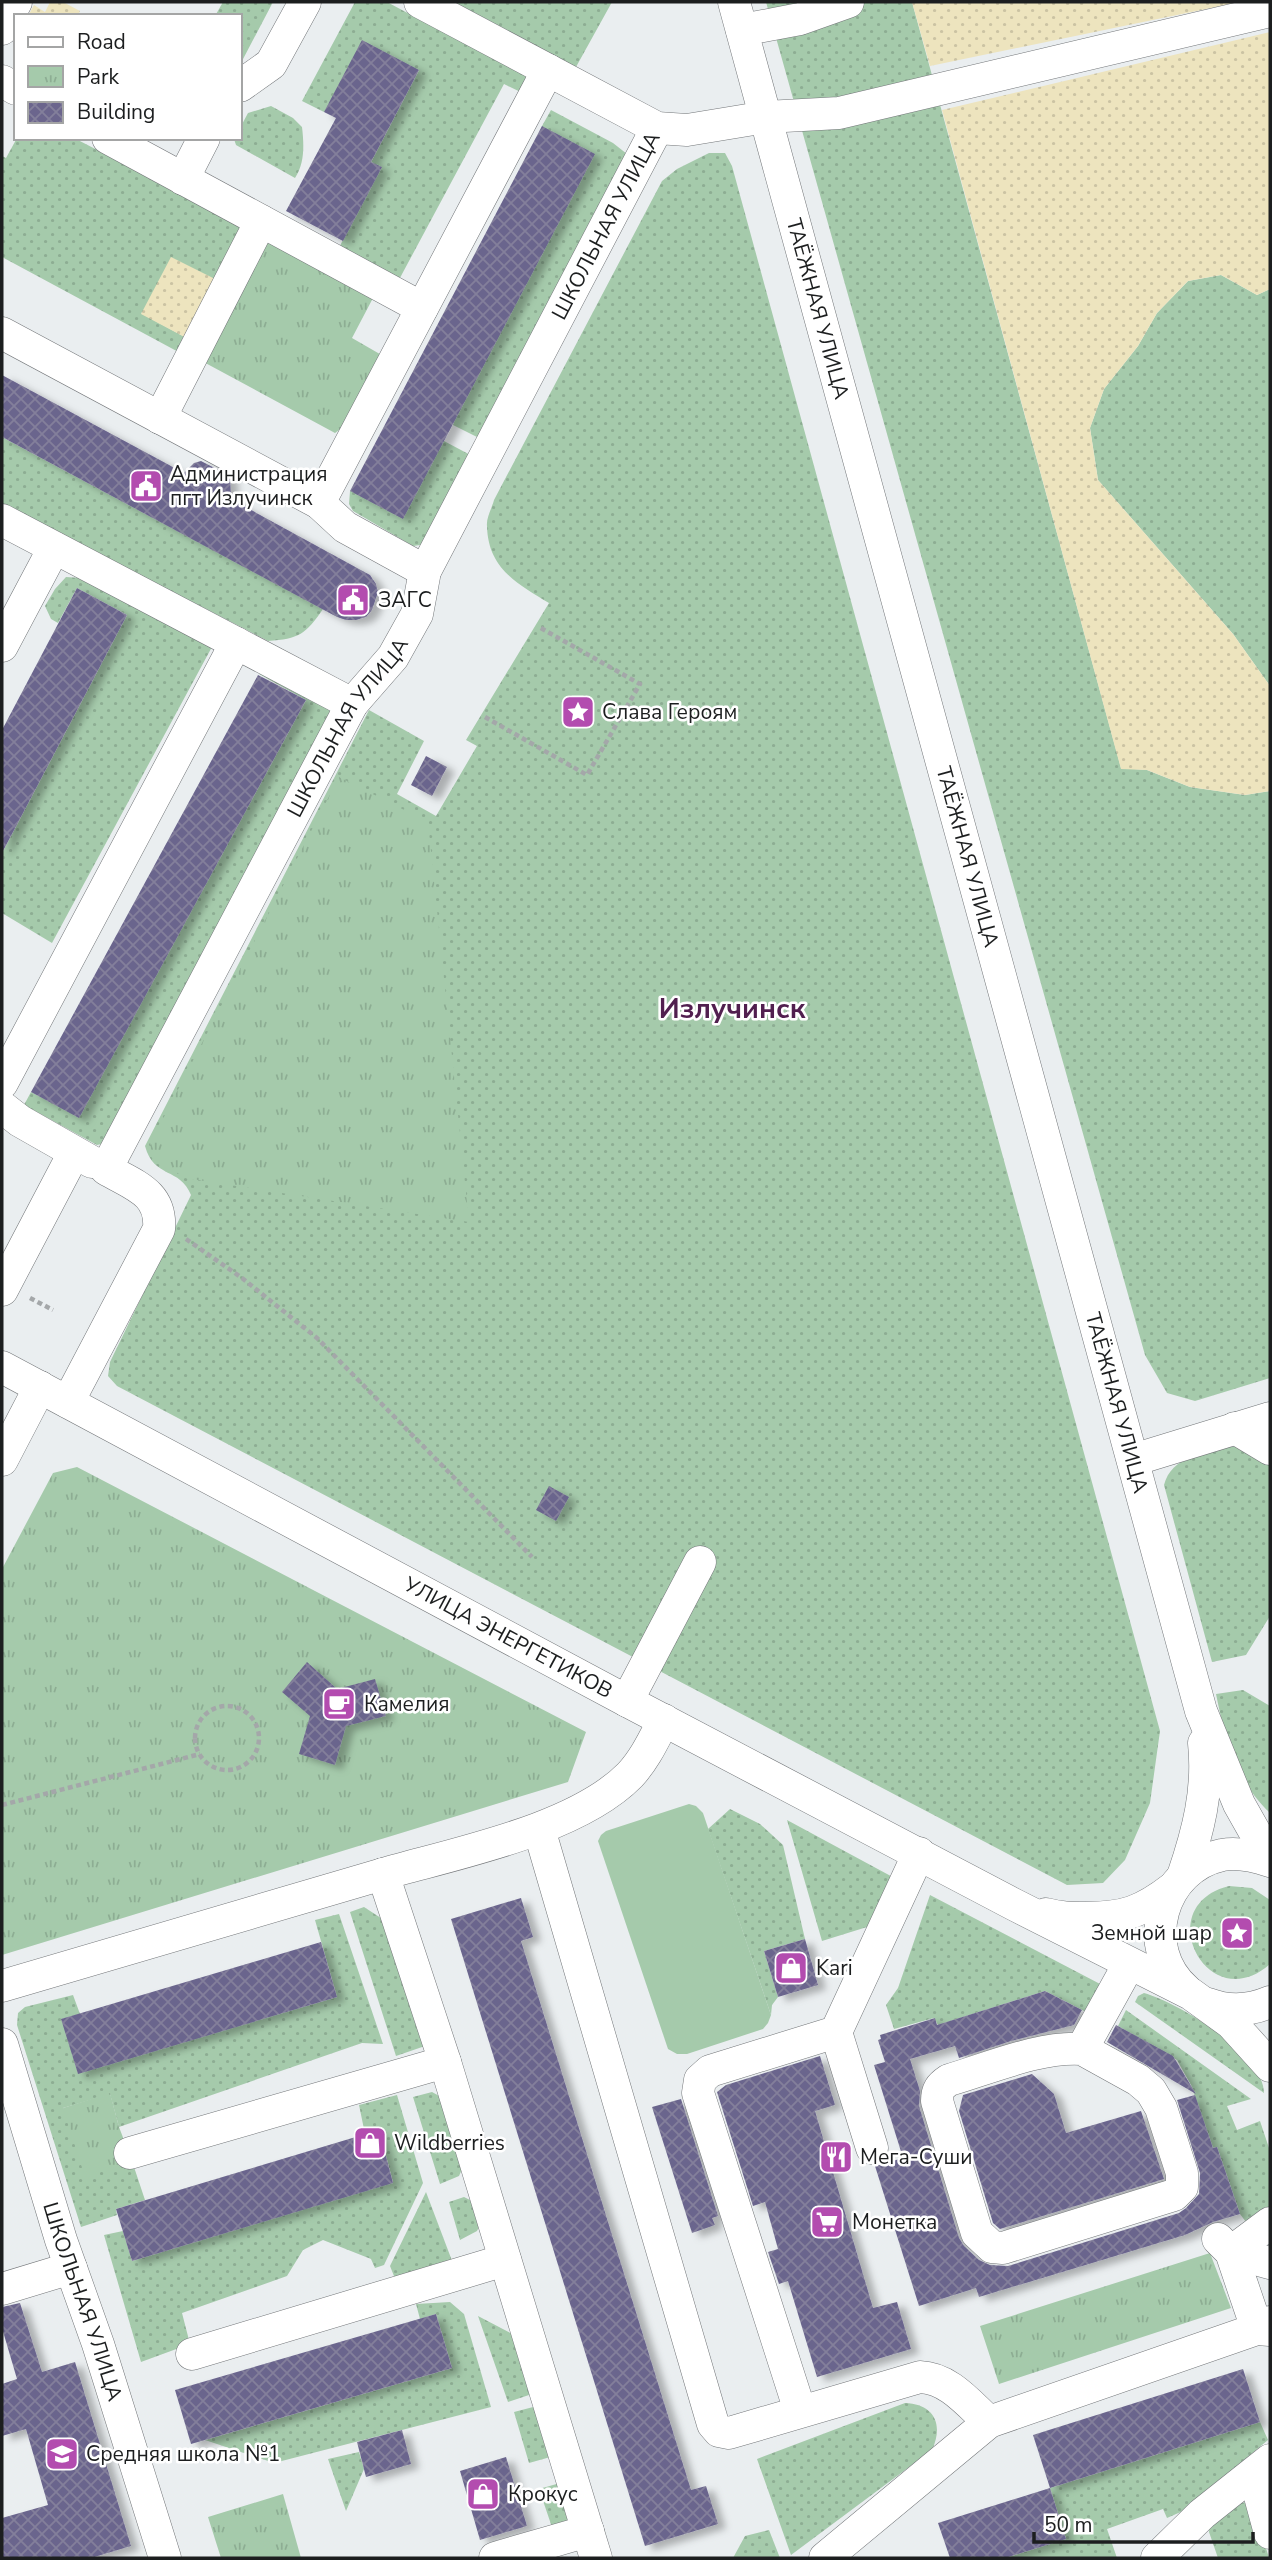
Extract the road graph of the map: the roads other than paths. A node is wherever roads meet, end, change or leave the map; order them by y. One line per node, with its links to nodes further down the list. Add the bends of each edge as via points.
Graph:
1 (16, 2): 7 (street)
2 (304, 2): 9 (street, via 271,64)
3 (420, 2): 8 (street)
4 (848, 2): 6 (street, via 800,19)
5 (1270, 11): 10 (street, ШКОЛЬНАЯ УЛИЦА, via 839,113)
6 (738, 16): 10 (street, ТАЁЖНАЯ УЛИЦА)
7 (2, 29)
8 (548, 71): 11 (street); 16 (street)
9 (242, 85)
10 (766, 117): 11 (street, ШКОЛЬНАЯ УЛИЦА, via 688,130); 40 (street, ТАЁЖНАЯ УЛИЦА)
11 (657, 128): 22 (street, ШКОЛЬНАЯ УЛИЦА)
12 (112, 140): 14 (street)
13 (203, 140): 14 (street)
14 (183, 179): 15 (street)
15 (261, 220): 16 (street); 18 (street)
16 (422, 308): 19 (street)
17 (2, 333): 18 (street)
18 (160, 418): 19 (street)
19 (319, 503): 22 (street, via 345,527)
20 (2, 520): 21 (street)
21 (54, 548): 23 (street); 24 (street)
22 (425, 571): 25 (street, ШКОЛЬНАЯ УЛИЦА, via 417,614 393,657)
23 (236, 643): 25 (street); 26 (street)
24 (2, 646)
25 (352, 704): 29 (street, ШКОЛЬНАЯ УЛИЦА)
26 (2, 1083)
27 (2, 1107): 28 (street)
28 (74, 1153): 29 (street); 30 (street)
29 (106, 1169): 33 (street, via 151,1198 159,1222 155,1239)
30 (2, 1290)
31 (2, 1367): 32 (street, УЛИЦА ЭНЕРГЕТИКОВ)
32 (40, 1387): 33 (street, УЛИЦА ЭНЕРГЕТИКОВ); 39 (street)
33 (68, 1402): 42 (street, УЛИЦА ЭНЕРГЕТИКОВ)
34 (1270, 1418): 35 (street)
35 (1235, 1429): 36 (street); 37 (street); 38 (street); 40 (street)
36 (1270, 1432)
37 (1270, 1439)
38 (1270, 1449)
39 (2, 1460)
40 (1133, 1460): 43 (street, ТАЁЖНАЯ УЛИЦА)
41 (700, 1562): 42 (street)
42 (627, 1701): 44 (street, УЛИЦА ЭНЕРГЕТИКОВ)
43 (1201, 1710): 47 (street, via 1239,1804); 49 (street, via 1204,1803)
44 (664, 1720): 45 (street, via 630,1775 588,1804); 46 (street, УЛИЦА ЭНЕРГЕТИКОВ)
45 (539, 1829): 48 (street); 70 (street, via 713,2424 729,2433)
46 (919, 1853): 50 (street, УЛИЦА ЭНЕРГЕТИКОВ); 55 (street)
47 (1270, 1860): 49 (street, via 1224,1855 1209,1859)
48 (383, 1874): 52 (street); 58 (street)
49 (1178, 1882): 50 (street, via 1141,1910 1124,1916 1060,1918); 53 (street, via 1160,1917 1161,1948 1171,1974)
50 (1015, 1905): 51 (street)
51 (1129, 1964): 53 (street); 57 (street)
52 (2, 1986)
53 (1197, 1998): 54 (street, via 1230,2010); 59 (street, via 1246,2037)
54 (1270, 2003)
55 (836, 2032): 60 (street); 70 (street, via 710,2071 700,2080 698,2093)
56 (2, 2045): 66 (street, ШКОЛЬНАЯ УЛИЦА)
57 (1082, 2049): 57 (street, via 1151,2091 1182,2173 1182,2187 1174,2195 1003,2248 992,2247 977,2233 937,2092 949,2080 962,2076 1064,2048)
58 (445, 2062): 61 (street); 64 (street)
59 (1270, 2066)
60 (872, 2148)
61 (130, 2153)
62 (1270, 2223): 63 (street)
63 (1225, 2246): 65 (street); 68 (street)
64 (505, 2260): 69 (street); 74 (street)
65 (1270, 2263)
66 (72, 2268): 67 (street); 76 (street, ШКОЛЬНАЯ УЛИЦА)
67 (2, 2290)
68 (1266, 2327): 71 (street)
69 (192, 2354)
70 (800, 2412): 71 (street, via 920,2377 935,2378 948,2386)
71 (989, 2422): 78 (street)
72 (1262, 2467): 73 (street); 75 (street, via 1202,2514)
73 (1270, 2533)
74 (592, 2545): 77 (street)
75 (1172, 2551)
76 (165, 2558)
77 (495, 2558)
78 (825, 2558)

